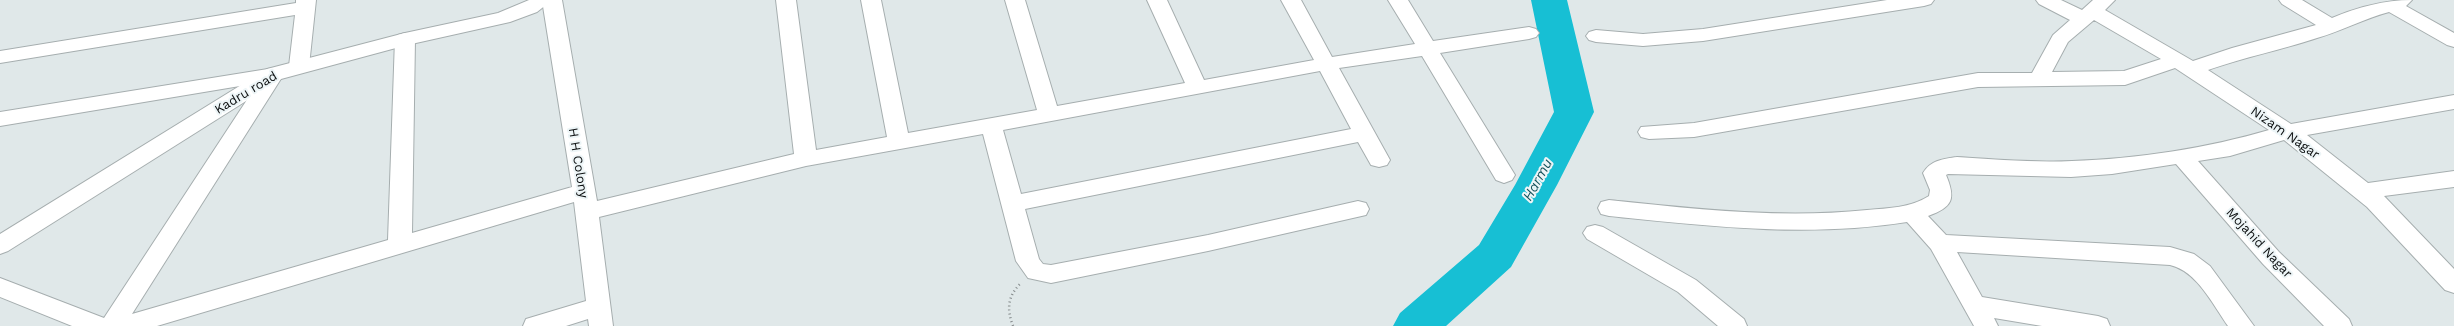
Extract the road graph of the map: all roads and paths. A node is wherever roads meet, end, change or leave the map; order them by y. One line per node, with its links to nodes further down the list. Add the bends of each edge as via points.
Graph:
1 (542, 0): 18 (street, Kadru road, via 530,8 503,18)
2 (552, 0): 42 (street, H H Colony)
3 (786, 0): 37 (street)
4 (871, 0): 35 (street)
5 (1015, 0): 29 (street)
6 (1157, 0): 27 (street)
7 (1291, 0): 22 (street)
8 (1398, 0): 20 (street)
9 (1924, 0): 17 (street, via 1703,34 1643,40)
10 (2046, 0): 14 (street, Nizam Nagar)
11 (2289, 0): 15 (street)
12 (2397, 3): 15 (street); 19 (street)
13 (305, 4): 21 (street); 24 (street)
14 (2094, 10): 23 (street, Nizam Nagar); 26 (street, via 2060,39)
15 (2330, 25): 23 (street, via 2311,34)
16 (1529, 33): 20 (street)
17 (1596, 36)
18 (405, 39): 24 (street, Kadru road); 50 (street)
19 (2453, 39)
20 (1428, 48): 22 (street); 39 (street)
21 (0, 57)
22 (1326, 64): 27 (street); 34 (street)
23 (2184, 65): 26 (street, via 2125,78); 33 (street, Nizam Nagar)
24 (299, 66): 25 (street, Kadru road)
25 (274, 74): 30 (street); 49 (street, Kadru road); 57 (street)
26 (2038, 80): 32 (street, via 1978,80 1694,130)
27 (1197, 88): 29 (street)
28 (2454, 102): 33 (street)
29 (1048, 114): 31 (street)
30 (0, 119)
31 (991, 125): 35 (street); 43 (street)
32 (1649, 132)
33 (2286, 132): 36 (street, via 2230,149); 41 (street, Nizam Nagar)
34 (1365, 133): 38 (street); 43 (street)
35 (899, 142): 37 (street)
36 (2181, 156): 46 (street, via 2071,169 1957,164 1942,167 1934,173 1941,190 1940,200); 65 (street, Mojahid Nagar, via 2271,258)
37 (806, 159): 42 (street, via 691,186)
38 (1379, 160)
39 (1504, 175)
40 (2454, 179): 41 (street)
41 (2364, 191): 52 (street, Nizam Nagar)
42 (585, 202): 50 (street); 55 (street, H H Colony)
43 (1013, 204): 51 (street, via 1028,261)
44 (1609, 208): 46 (street, via 1796,224)
45 (1358, 209): 51 (street, via 1208,243 1051,274)
46 (1913, 214): 48 (street)
47 (1595, 233): 61 (street, via 1687,286)
48 (1940, 243): 54 (street); 64 (street, via 2170,256 2186,260 2202,272)
49 (0, 245)
50 (400, 245): 58 (street)
51 (1036, 272): 60 (path, via 1014,289 1008,301 1007,310)
52 (2454, 284)
53 (0, 287): 56 (street)
54 (1974, 304): 62 (street); 63 (street)
55 (599, 316): 59 (street)
56 (97, 326)
57 (112, 326)
58 (125, 326)
59 (534, 326)
60 (1013, 326)
61 (1735, 326)
62 (1986, 326)
63 (2098, 326)
64 (2242, 326)
65 (2340, 326)

